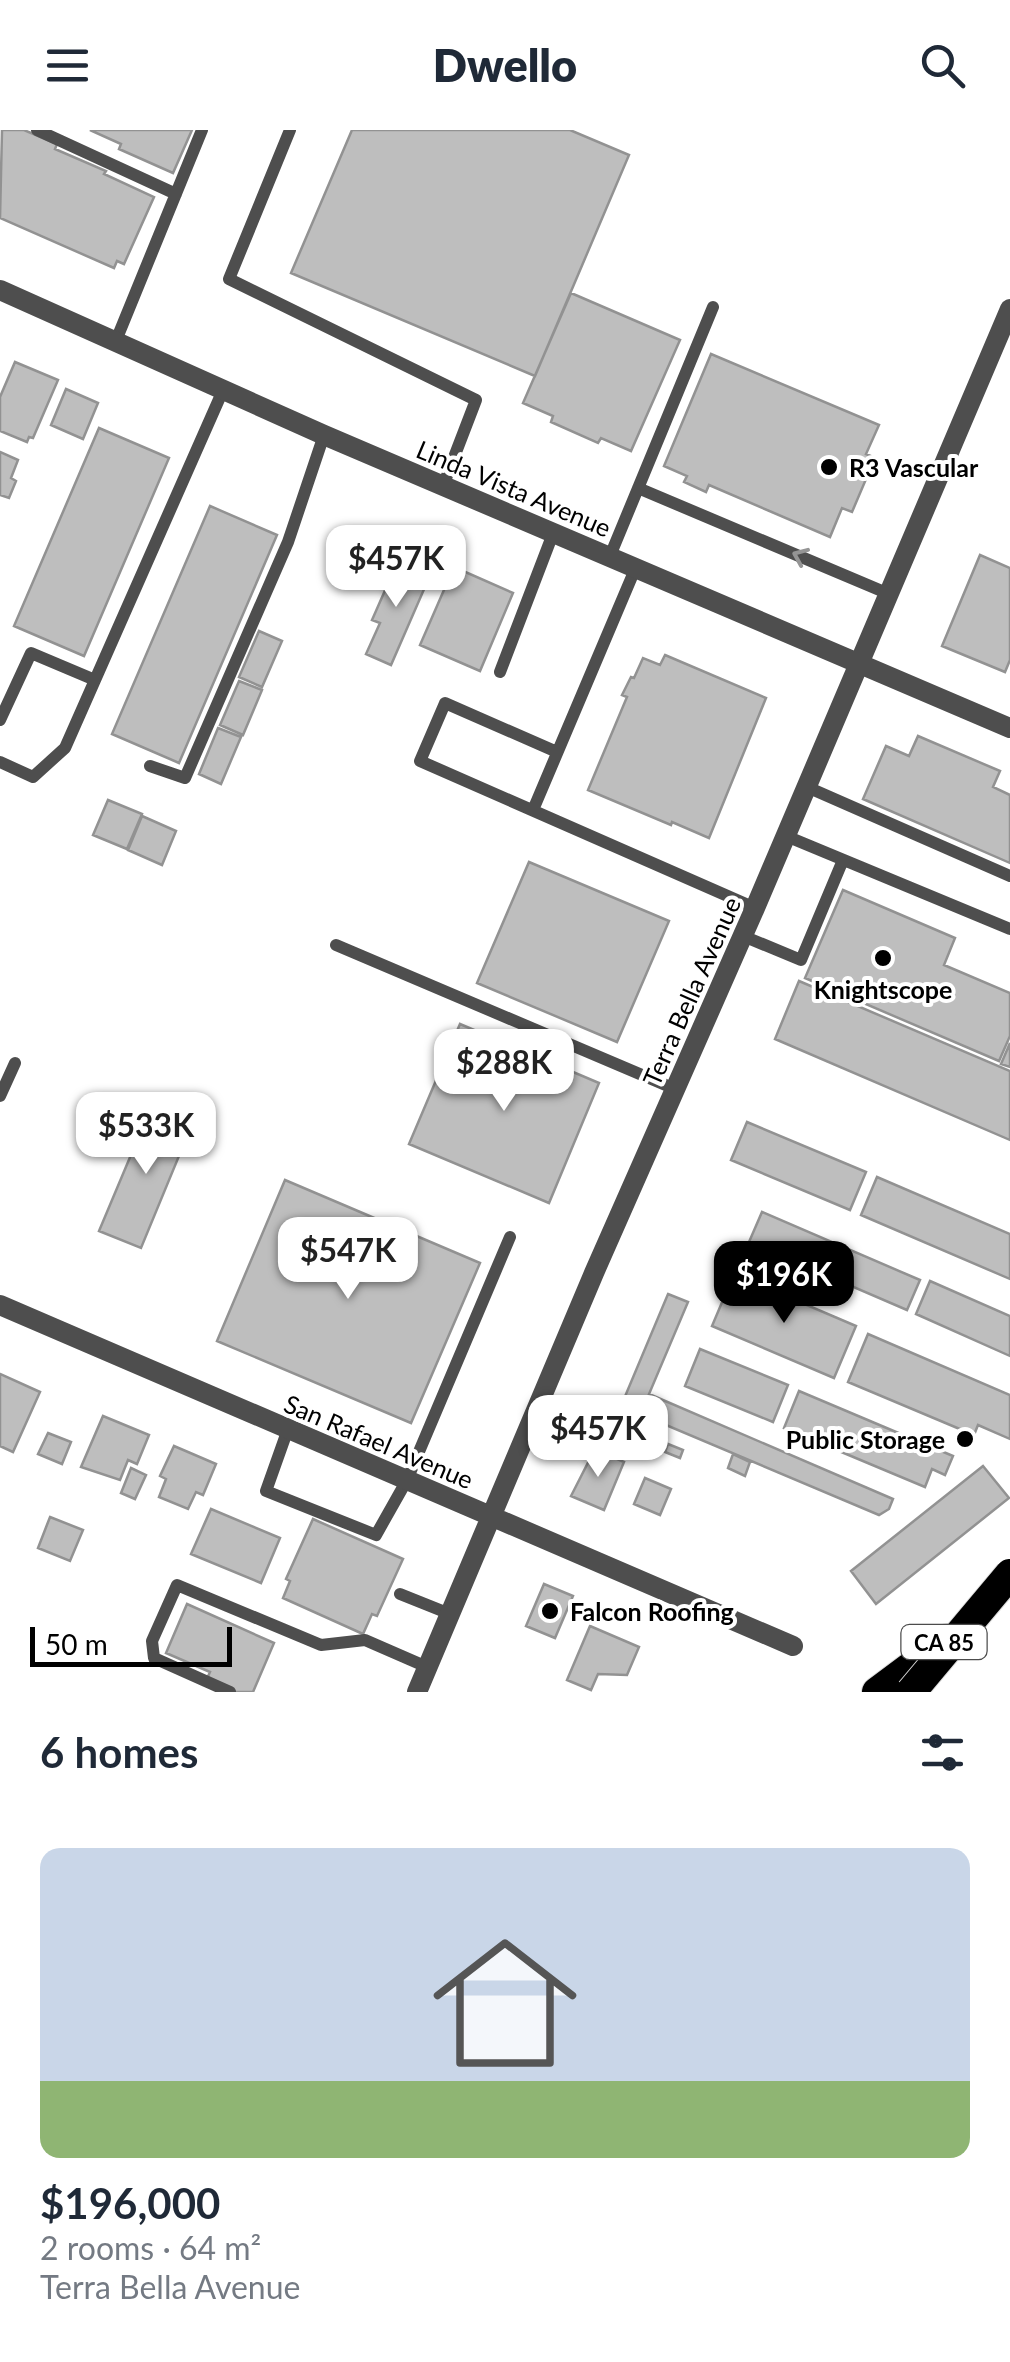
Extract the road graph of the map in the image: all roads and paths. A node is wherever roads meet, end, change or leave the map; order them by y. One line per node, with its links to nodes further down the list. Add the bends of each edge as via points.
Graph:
1 (38, 130): 4 (lane)
2 (202, 130): 4 (lane)
3 (290, 130): 11 (lane, via 229,280 476,400)
4 (176, 194): 8 (lane)
5 (0, 290): 8 (street, Linda Vista Avenue)
6 (713, 307): 12 (lane)
7 (1010, 309): 16 (street, Terra Bella Avenue)
8 (115, 343): 9 (street, Linda Vista Avenue)
9 (224, 388): 10 (street, Linda Vista Avenue); 19 (lane)
10 (324, 435): 11 (street, Linda Vista Avenue); 24 (lane, via 288,542 185,778)
11 (443, 486): 13 (street, Linda Vista Avenue)
12 (638, 488): 14 (lane); 16 (lane, one-way to 12)
13 (554, 532): 14 (street, Linda Vista Avenue); 18 (lane)
14 (610, 556): 15 (street, Linda Vista Avenue)
15 (636, 567): 17 (street, Linda Vista Avenue); 22 (lane)
16 (890, 594): 17 (street, Terra Bella Avenue)
17 (860, 664): 21 (street, Linda Vista Avenue); 25 (street, Terra Bella Avenue)
18 (500, 672)
19 (95, 680): 20 (lane, via 31,653); 23 (lane, via 53,762 33,776)
20 (0, 720)
21 (1010, 728)
22 (557, 752): 26 (lane); 26 (lane, via 445,704 420,761)
23 (0, 762)
24 (150, 766)
25 (807, 787): 27 (street, Terra Bella Avenue); 29 (lane)
26 (533, 810): 30 (lane)
27 (786, 836): 28 (lane); 30 (street, Terra Bella Avenue)
28 (842, 860): 31 (lane); 32 (lane, via 801,960)
29 (1010, 876)
30 (755, 908): 32 (street, Terra Bella Avenue)
31 (1010, 930)
32 (743, 936): 35 (street, Terra Bella Avenue)
33 (336, 946): 35 (lane)
34 (15, 1064): 36 (lane)
35 (675, 1089): 41 (street, Terra Bella Avenue)
36 (0, 1096)
37 (510, 1237): 40 (lane)
38 (0, 1305): 39 (street, San Rafael Avenue)
39 (288, 1429): 40 (street, San Rafael Avenue); 40 (lane, via 266,1491 376,1535)
40 (407, 1480): 41 (street, San Rafael Avenue)
41 (491, 1516): 45 (street, Terra Bella Avenue); 46 (street, San Rafael Avenue)
42 (1010, 1574): 51 (highway, bridge)
43 (1010, 1592): 50 (highway, CA 85)
44 (400, 1594): 45 (lane)
45 (450, 1614): 47 (street, Terra Bella Avenue)
46 (794, 1646)
47 (427, 1668): 48 (lane, via 365,1640 321,1645 177,1585 152,1641 154,1658); 49 (street, Terra Bella Avenue)
48 (230, 1692)
49 (417, 1692)
50 (877, 1692)
51 (911, 1692)

